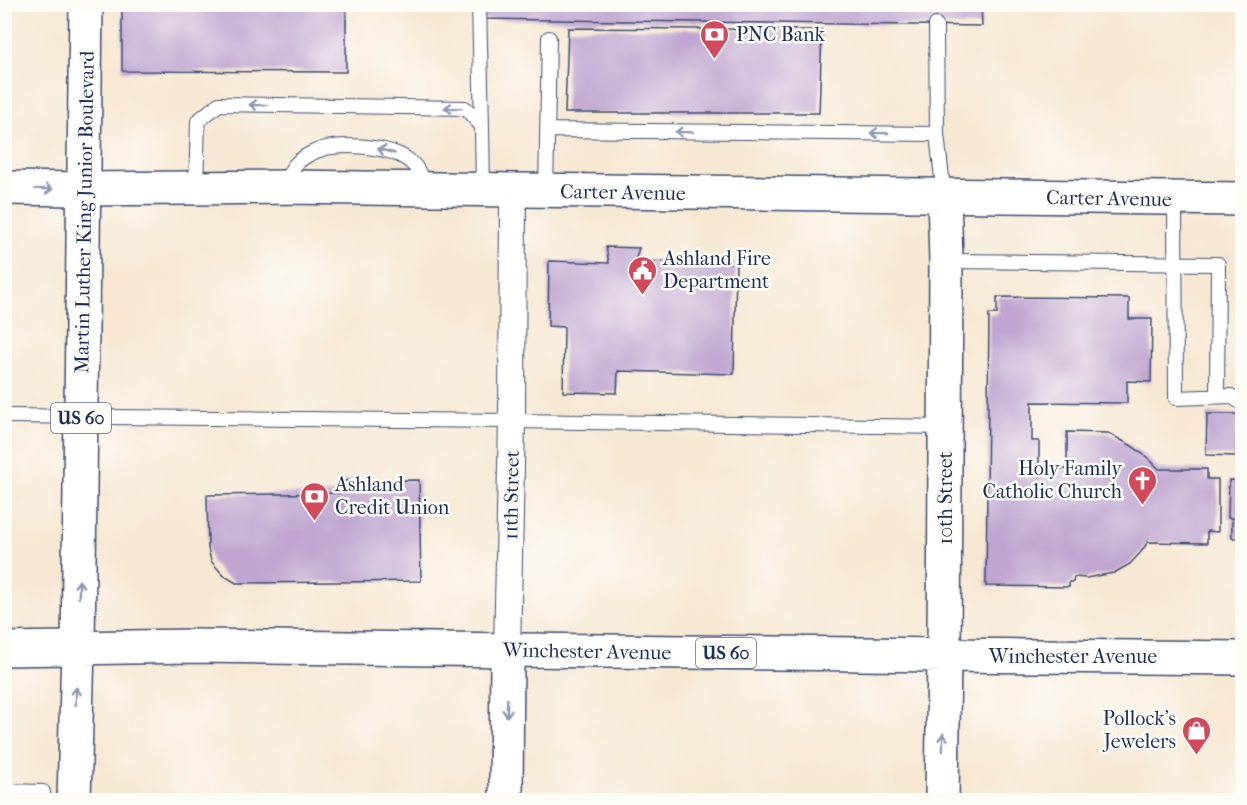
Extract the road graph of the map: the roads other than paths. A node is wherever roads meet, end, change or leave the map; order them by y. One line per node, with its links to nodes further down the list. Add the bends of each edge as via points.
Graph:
1 (86, 4): 10 (main road, Martin Luther King Junior Boulevard / US 60)
2 (479, 4): 5 (lane)
3 (936, 25): 7 (lane)
4 (549, 38): 6 (lane)
5 (482, 126): 9 (lane, one-way to 9, via 465,108 219,104 198,121); 11 (lane)
6 (548, 130): 7 (lane, one-way to 6); 12 (lane)
7 (937, 134): 13 (lane)
8 (4, 188): 10 (main road, Carter Avenue, one-way to 10)
9 (196, 188): 10 (main road, Carter Avenue); 11 (main road, Carter Avenue)
10 (84, 189): 21 (main road, Martin Luther King Junior Boulevard / US 60)
11 (498, 190): 12 (main road, Carter Avenue); 22 (street, 11th Street)
12 (546, 190): 13 (main road, Carter Avenue)
13 (944, 196): 14 (main road, Carter Avenue); 16 (main road, 10th Street)
14 (1175, 198): 15 (main road, Carter Avenue); 17 (lane)
15 (1242, 199)
16 (946, 261): 17 (lane); 23 (main road, 10th Street)
17 (1175, 264): 18 (lane, via 1218,264); 18 (lane, via 1176,398)
18 (1217, 396): 19 (lane, via 1231,396)
19 (1242, 404)
20 (4, 416): 21 (lane)
21 (81, 417): 22 (lane); 24 (main road, Martin Luther King Junior Boulevard / US 60, one-way to 21)
22 (512, 421): 23 (lane); 26 (street, 11th Street)
23 (945, 427): 27 (main road, 10th Street)
24 (78, 648): 25 (main road, Winchester Avenue / US 60); 26 (main road, Winchester Avenue / US 60); 31 (main road, Martin Luther King Junior Boulevard, one-way to 24)
25 (4, 649)
26 (507, 650): 27 (main road, Winchester Avenue / US 60); 32 (main road, 11th Street, one-way to 32)
27 (944, 655): 28 (main road, Winchester Avenue); 33 (main road, 10th Street, one-way to 27)
28 (1242, 658)
29 (4, 791): 30 (lane)
30 (43, 796)
31 (74, 801)
32 (506, 801)
33 (942, 801)

